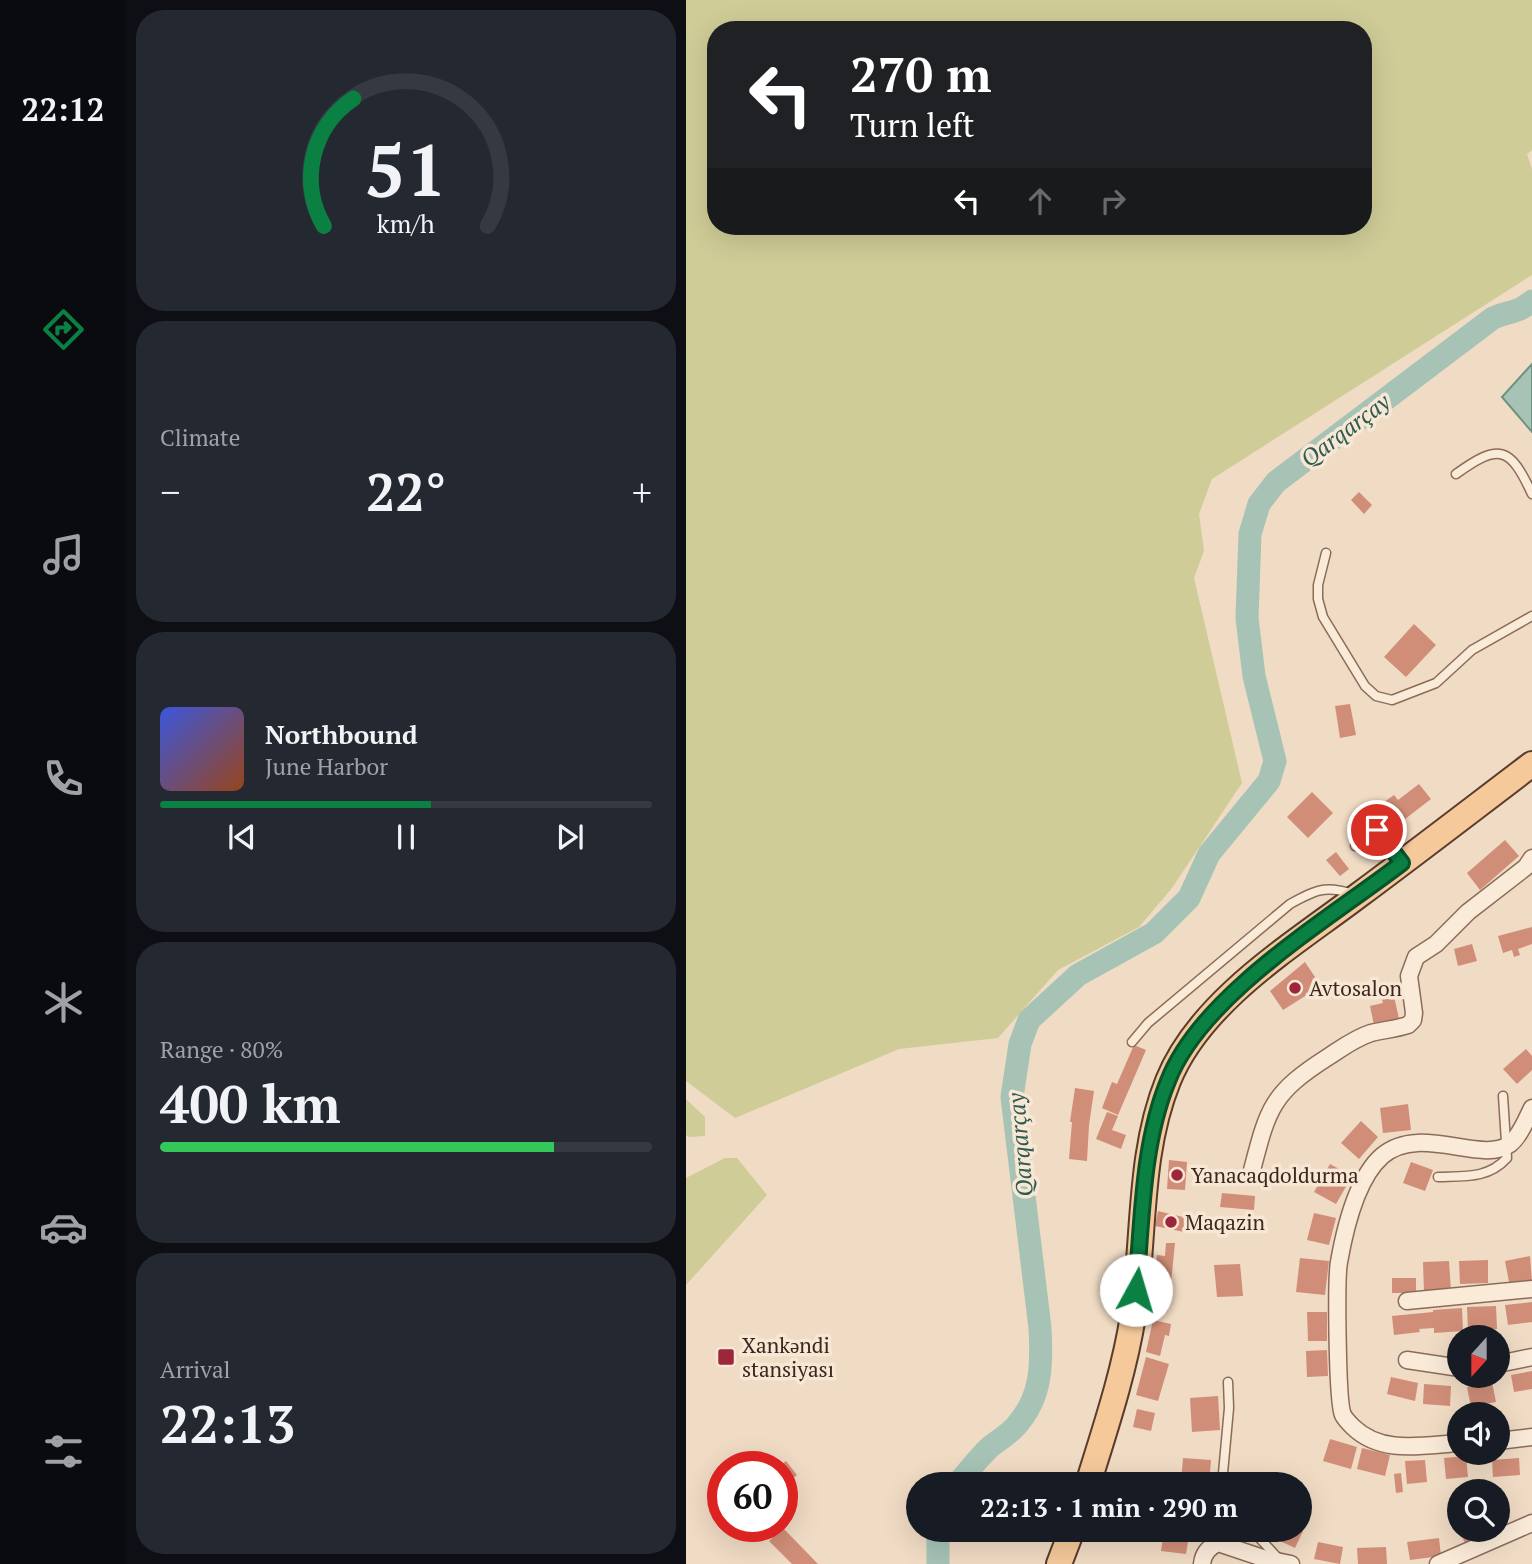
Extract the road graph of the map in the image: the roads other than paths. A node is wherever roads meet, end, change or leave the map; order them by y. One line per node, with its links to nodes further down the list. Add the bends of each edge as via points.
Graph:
1 (1456, 474): 2 (lane, via 1478,458 1499,453 1521,470)
2 (1532, 494)
3 (1326, 553): 4 (lane, via 1318,585 1323,617 1365,686 1376,696 1392,700 1436,683 1472,650)
4 (1532, 616)
5 (1532, 764): 8 (main road)
6 (1355, 846): 8 (lane, via 1377,830)
7 (1532, 858): 14 (street, via 1416,957 1410,970 1414,1013 1408,1025 1357,1039 1285,1088 1263,1127)
8 (1402, 863): 9 (main road)
9 (1359, 896): 10 (lane, via 1333,888 1312,892 1290,904 1148,1023); 26 (main road, via 1282,951 1229,998 1181,1052 1151,1136 1133,1316 1117,1393)
10 (1132, 1042)
11 (1503, 1096): 13 (lane)
12 (1532, 1108): 13 (street)
13 (1507, 1146): 15 (lane, via 1507,1158 1493,1171); 25 (street, via 1479,1150 1425,1142 1393,1147 1359,1186 1338,1264 1343,1415 1367,1437 1392,1447)
14 (1251, 1174)
15 (1438, 1177)
16 (1532, 1289): 17 (street)
17 (1407, 1301)
18 (1532, 1357): 20 (street)
19 (1407, 1360): 21 (street)
20 (1510, 1362)
21 (1447, 1366)
22 (1228, 1382): 27 (lane)
23 (1532, 1437): 24 (street)
24 (1510, 1440)
25 (1447, 1444)
26 (1092, 1472)
27 (1223, 1472)
28 (1532, 1523): 36 (street)
29 (1067, 1542): 34 (main road)
30 (1214, 1542): 35 (street)
31 (1234, 1542): 33 (street)
32 (1264, 1542): 33 (lane)
33 (1286, 1563)
34 (1059, 1564)
35 (1202, 1564)
36 (1438, 1564)

